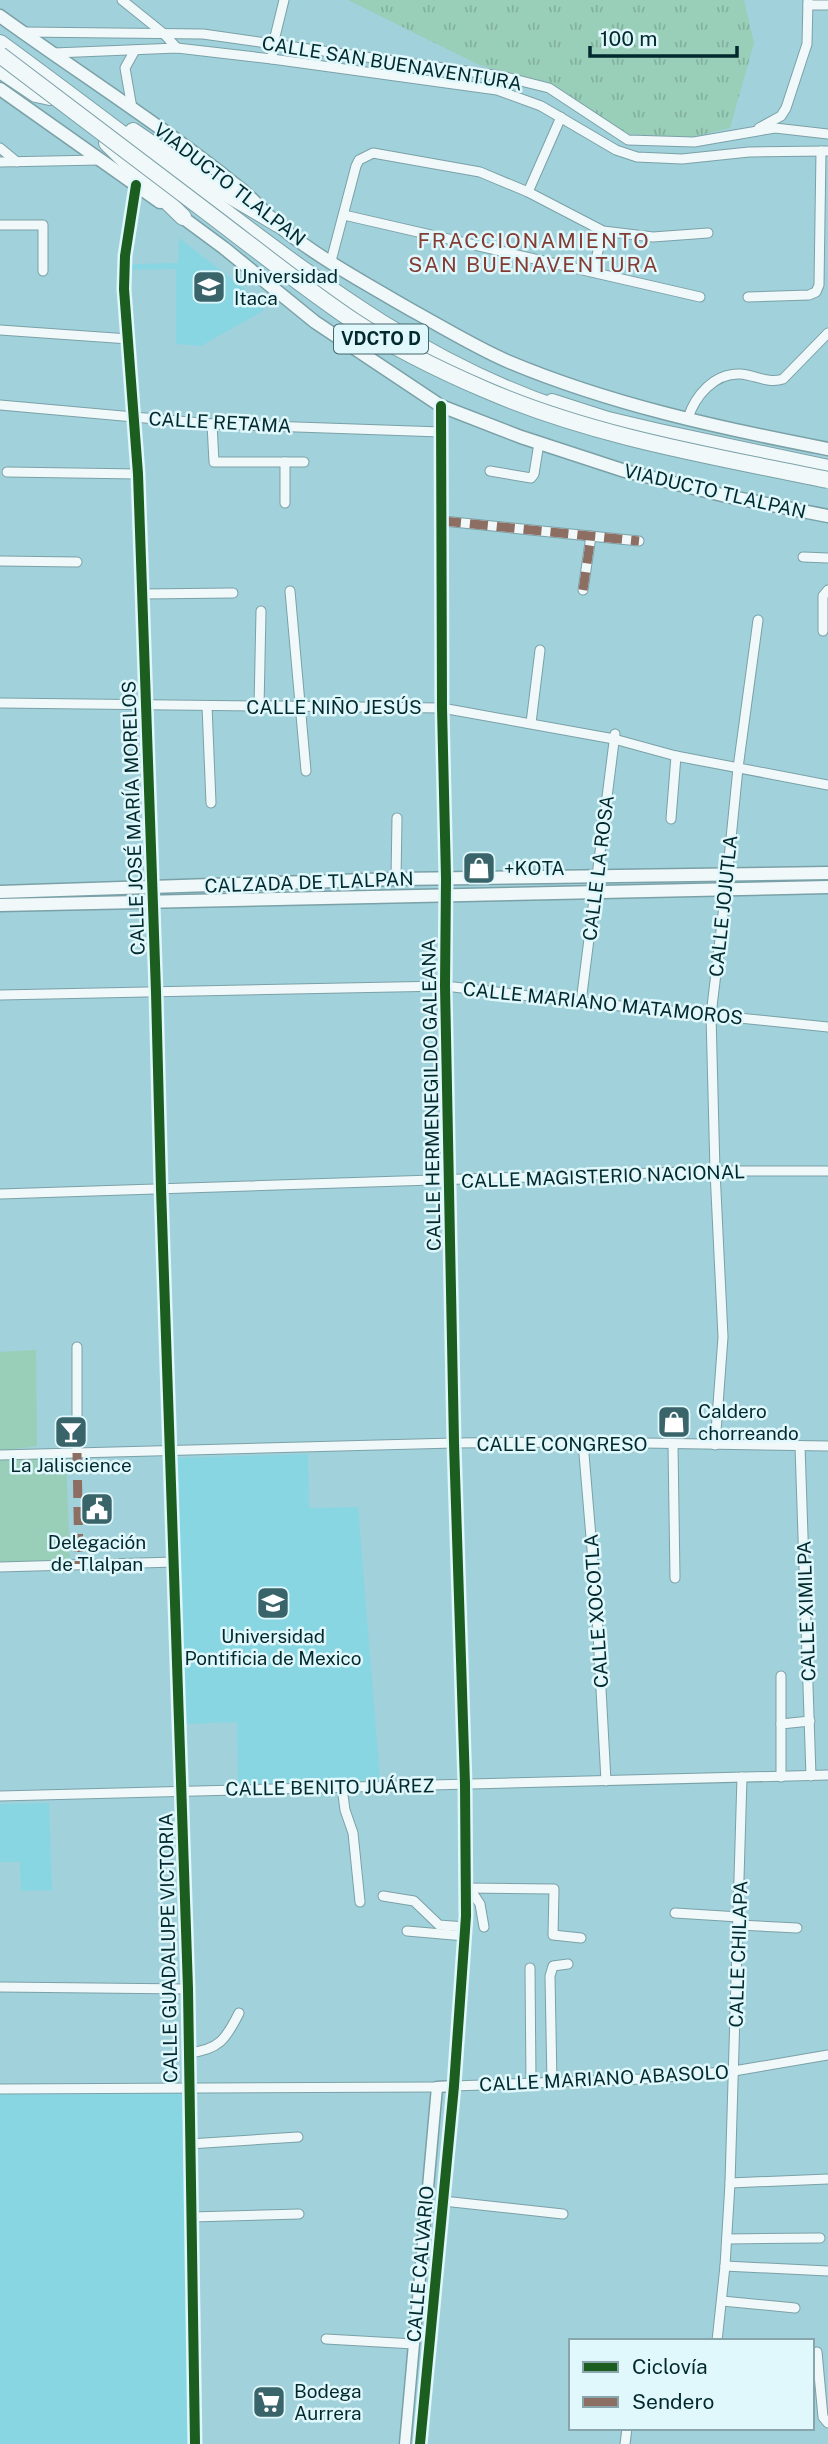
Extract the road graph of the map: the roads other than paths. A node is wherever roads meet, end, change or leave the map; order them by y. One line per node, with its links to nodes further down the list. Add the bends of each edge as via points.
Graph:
1 (122, 0): 8 (street)
2 (284, 0): 10 (street)
3 (808, 2): 4 (street); 22 (street, via 807,44 786,108)
4 (828, 5)
5 (0, 16): 7 (main road, VIADUCTO TLALPAN)
6 (0, 30): 17 (highway)
7 (22, 32): 8 (street, CALLE SAN BUENAVENTURA); 13 (main road, VIADUCTO TLALPAN)
8 (163, 33): 10 (street, CALLE SAN BUENAVENTURA); 11 (street)
9 (0, 41): 17 (highway, VIADUCTO TLALPAN / VDCTO D); 58 (highway, via 271,247 365,314 443,359 541,403 600,423)
10 (273, 45): 15 (street); 22 (street, CALLE SAN BUENAVENTURA, via 488,74 549,88 628,140 694,142)
11 (177, 48): 12 (street, CALLE SAN BUENAVENTURA); 15 (street, CALLE SAN BUENAVENTURA)
12 (135, 50): 13 (street, CALLE SAN BUENAVENTURA); 19 (street, via 125,68)
13 (54, 53): 19 (main road, VIADUCTO TLALPAN)
14 (0, 57): 18 (highway, VIADUCTO TLALPAN / VDCTO D); 60 (highway, bridge, via 280,267 393,344 485,389 595,429)
15 (272, 59): 20 (street, CALLE SAN BUENAVENTURA, via 498,90)
16 (3, 79): 18 (highway); 26 (main road, VIADUCTO TLALPAN)
17 (66, 87): 21 (highway, VIADUCTO TLALPAN / VDCTO D)
18 (50, 97): 21 (highway, VIADUCTO TLALPAN / VDCTO D)
19 (132, 108): 33 (main road, VIADUCTO TLALPAN, via 239,187)
20 (561, 117): 25 (street, CALLE SAN BUENAVENTURA, via 616,150 637,157); 30 (street)
21 (95, 120): 32 (highway); 33 (highway, via 144,137); 55 (highway, VIADUCTO TLALPAN / VDCTO D, via 354,302 444,356 608,420); 60 (highway, VIADUCTO TLALPAN / VDCTO D, via 353,320 477,391 658,450)
22 (748, 133): 23 (street, CALLE SAN BUENAVENTURA, via 775,128)
23 (828, 134)
24 (0, 148): 28 (street)
25 (824, 151): 41 (street, via 816,292)
26 (100, 160): 28 (street); 29 (main road, VIADUCTO TLALPAN)
27 (0, 162): 28 (street)
28 (17, 162)
29 (136, 185): 32 (main road, VIADUCTO TLALPAN); 44 (street, CALLE JOSÉ MARÍA MORELOS, via 125,256)
30 (528, 192): 31 (street, via 480,172 373,153 356,166); 35 (street)
31 (344, 215): 37 (street); 39 (street)
32 (183, 217): 46 (main road, VIADUCTO TLALPAN, via 315,321)
33 (278, 224): 37 (main road, VIADUCTO TLALPAN)
34 (0, 225): 38 (street, via 43,225)
35 (603, 231): 36 (street, via 653,237); 39 (street)
36 (708, 233)
37 (331, 261): 48 (main road, VIADUCTO TLALPAN, via 506,360 615,400)
38 (43, 271)
39 (593, 271): 40 (street)
40 (700, 297)
41 (748, 297)
42 (0, 330): 44 (street)
43 (828, 333): 48 (street, via 783,379 774,382 739,374 722,377 701,393)
44 (129, 339): 47 (street, CALLE JOSÉ MARÍA MORELOS)
45 (0, 405): 47 (street, CALLE RETAMA)
46 (441, 406): 50 (street, CALLE HERMENEGILDO GALEANA); 51 (main road, VIADUCTO TLALPAN)
47 (135, 417): 49 (street, CALLE RETAMA); 59 (street, CALLE JOSÉ MARÍA MORELOS)
48 (688, 418): 52 (main road, VIADUCTO TLALPAN)
49 (212, 424): 50 (street, CALLE RETAMA); 53 (street, via 214,462)
50 (441, 432): 63 (street, CALLE HERMENEGILDO GALEANA)
51 (539, 443): 56 (street, via 531,478); 62 (main road, VIADUCTO TLALPAN, via 625,471)
52 (828, 449)
53 (285, 462): 54 (street); 61 (street)
54 (304, 462)
55 (828, 468)
56 (490, 471)
57 (6, 472): 59 (street)
58 (828, 473)
59 (138, 474): 74 (street, CALLE JOSÉ MARÍA MORELOS)
60 (828, 482)
61 (285, 503)
62 (828, 516)
63 (443, 521): 64 (street); 84 (street, CALLE HERMENEGILDO GALEANA)
64 (591, 536): 65 (street); 70 (street)
65 (639, 541)
66 (803, 557): 67 (street)
67 (828, 558)
68 (0, 561): 69 (street)
69 (78, 562)
70 (583, 590)
71 (828, 590): 77 (street, via 823,597)
72 (290, 591): 83 (street)
73 (233, 593): 74 (street)
74 (142, 594): 80 (street, CALLE JOSÉ MARÍA MORELOS)
75 (261, 611): 82 (street)
76 (758, 620): 88 (street, CALLE JOJUTLA)
77 (823, 631)
78 (540, 650): 85 (street)
79 (0, 703): 80 (street, CALLE NIÑO JESÚS)
80 (146, 706): 81 (street, CALLE NIÑO JESÚS); 99 (street, CALLE JOSÉ MARÍA MORELOS)
81 (207, 706): 82 (street, CALLE NIÑO JESÚS); 91 (street)
82 (259, 707): 83 (street, CALLE NIÑO JESÚS)
83 (301, 707): 84 (street, CALLE NIÑO JESÚS); 89 (street)
84 (442, 708): 85 (street, CALLE NIÑO JESÚS); 97 (street, CALLE HERMENEGILDO GALEANA)
85 (531, 723): 86 (street, CALLE NIÑO JESÚS)
86 (615, 737): 87 (street, CALLE NIÑO JESÚS); 96 (street, CALLE LA ROSA)
87 (676, 755): 88 (street, CALLE NIÑO JESÚS); 93 (street)
88 (737, 768): 90 (street, CALLE NIÑO JESÚS); 95 (street, CALLE JOJUTLA)
89 (306, 771)
90 (828, 785)
91 (211, 803)
92 (397, 818): 98 (street)
93 (671, 819)
94 (828, 873): 95 (main road, CALZADA DE TLALPAN)
95 (727, 874): 96 (main road, CALZADA DE TLALPAN); 101 (street, CALLE JOJUTLA)
96 (597, 876): 97 (main road, CALZADA DE TLALPAN); 103 (street, CALLE LA ROSA)
97 (446, 878): 98 (main road, CALZADA DE TLALPAN); 104 (street, CALLE HERMENEGILDO GALEANA)
98 (396, 879): 99 (main road, CALZADA DE TLALPAN)
99 (152, 887): 102 (main road, CALZADA DE TLALPAN); 105 (street, CALLE JOSÉ MARÍA MORELOS)
100 (828, 887): 101 (main road, CALZADA DE TLALPAN)
101 (726, 889): 103 (main road, CALZADA DE TLALPAN); 111 (street, CALLE JOJUTLA)
102 (0, 892)
103 (595, 892): 104 (main road, CALZADA DE TLALPAN); 110 (street, CALLE LA ROSA)
104 (446, 894): 105 (main road, CALZADA DE TLALPAN); 107 (street, CALLE HERMENEGILDO GALEANA)
105 (153, 902): 106 (main road, CALZADA DE TLALPAN); 108 (street, CALLE JOSÉ MARÍA MORELOS)
106 (0, 905)
107 (445, 986): 108 (street, CALLE MARIANO MATAMOROS); 110 (street, CALLE MARIANO MATAMOROS); 115 (street, CALLE HERMENEGILDO GALEANA)
108 (156, 992): 109 (street, CALLE MARIANO MATAMOROS); 116 (street, CALLE JOSÉ MARÍA MORELOS)
109 (0, 995)
110 (581, 1002): 111 (street, CALLE MARIANO MATAMOROS)
111 (711, 1015): 112 (street, CALLE MARIANO MATAMOROS); 113 (street, CALLE JOJUTLA)
112 (828, 1027)
113 (715, 1171): 114 (street, CALLE MAGISTERIO NACIONAL); 115 (street, CALLE MAGISTERIO NACIONAL); 122 (street, CALLE JOJUTLA, via 723,1337)
114 (828, 1171)
115 (450, 1180): 116 (street, CALLE MAGISTERIO NACIONAL); 120 (street, CALLE HERMENEGILDO GALEANA)
116 (161, 1188): 117 (street, CALLE MAGISTERIO NACIONAL); 125 (street, CALLE JOSÉ MARÍA MORELOS)
117 (0, 1194)
118 (77, 1347): 126 (street)
119 (583, 1442): 120 (street, CALLE CONGRESO); 121 (street, CALLE CONGRESO); 138 (street, CALLE XOCOTLA)
120 (454, 1443): 125 (street, CALLE CONGRESO); 139 (street, CALLE HERMENEGILDO GALEANA)
121 (673, 1445): 122 (street, CALLE CONGRESO); 130 (street)
122 (715, 1445): 123 (street, CALLE CONGRESO)
123 (800, 1446): 124 (street, CALLE CONGRESO); 132 (street, CALLE XIMILPA)
124 (828, 1446)
125 (170, 1451): 126 (street, CALLE CONGRESO); 128 (street, CALLE GUADALUPE VICTORIA)
126 (77, 1453): 127 (street, CALLE CONGRESO)
127 (0, 1455)
128 (175, 1562): 129 (street); 141 (street, CALLE GUADALUPE VICTORIA)
129 (0, 1567)
130 (676, 1578)
131 (781, 1676): 133 (street)
132 (810, 1721): 133 (street); 134 (street, CALLE XIMILPA)
133 (781, 1724): 137 (street)
134 (811, 1776): 135 (street, CALLE BENITO JUÁREZ); 137 (street, CALLE BENITO JUÁREZ)
135 (828, 1776)
136 (742, 1777): 137 (street, CALLE BENITO JUÁREZ); 138 (street, CALLE BENITO JUÁREZ); 147 (street, CALLE CHILAPA)
137 (781, 1777)
138 (606, 1780): 139 (street, CALLE BENITO JUÁREZ)
139 (465, 1784): 140 (street, CALLE BENITO JUÁREZ); 143 (street, CALLE HERMENEGILDO GALEANA)
140 (342, 1787): 141 (street, CALLE BENITO JUÁREZ); 145 (street, via 353,1833)
141 (182, 1791): 142 (street, CALLE BENITO JUÁREZ); 156 (street, CALLE GUADALUPE VICTORIA)
142 (0, 1796)
143 (468, 1889): 148 (street, via 480,1904); 151 (street, CALLE HERMENEGILDO GALEANA); 152 (street, via 554,1889 553,1935)
144 (383, 1896): 151 (street, via 414,1901 439,1925)
145 (360, 1902)
146 (675, 1913): 147 (street)
147 (739, 1921): 149 (street); 160 (street, CALLE CHILAPA)
148 (484, 1927)
149 (797, 1928)
150 (407, 1931): 151 (street)
151 (465, 1931): 163 (street, CALLE CALVARIO)
152 (581, 1938)
153 (568, 1964): 154 (street, via 553,1966)
154 (550, 1976): 161 (street, via 530,1971); 162 (street)
155 (0, 1987): 156 (street)
156 (188, 1989): 158 (street, CALLE GUADALUPE VICTORIA)
157 (239, 2013): 158 (street, via 221,2043 211,2050)
158 (188, 2053): 164 (street, CALLE GUADALUPE VICTORIA)
159 (828, 2055): 160 (street, CALLE MARIANO ABASOLO)
160 (734, 2071): 162 (street, CALLE MARIANO ABASOLO); 174 (street, CALLE CHILAPA)
161 (531, 2083): 162 (street, CALLE MARIANO ABASOLO); 163 (street, CALLE MARIANO ABASOLO)
162 (552, 2083)
163 (454, 2086): 165 (street, CALLE MARIANO ABASOLO); 170 (street, CALLE CALVARIO)
164 (188, 2087): 165 (street, CALLE MARIANO ABASOLO); 166 (street, CALLE MARIANO ABASOLO); 168 (street, CALLE GUADALUPE VICTORIA)
165 (437, 2087): 169 (street, CALLE CALVARIO)
166 (0, 2090)
167 (298, 2137): 168 (street)
168 (189, 2144): 178 (street, CALLE GUADALUPE VICTORIA)
169 (432, 2148): 170 (street, via 440,2153); 171 (street, CALLE CALVARIO)
170 (448, 2149): 172 (street, CALLE CALVARIO)
171 (429, 2175): 172 (street); 181 (street, CALLE CALVARIO)
172 (446, 2175): 175 (street, CALLE CALVARIO)
173 (828, 2179): 174 (street)
174 (730, 2183): 180 (street, CALLE CHILAPA)
175 (443, 2201): 177 (street); 182 (street, CALLE CALVARIO)
176 (299, 2214): 178 (street)
177 (563, 2214)
178 (191, 2217): 202 (street, CALLE GUADALUPE VICTORIA)
179 (820, 2238): 180 (street)
180 (727, 2239): 183 (street, CALLE CHILAPA)
181 (424, 2241): 182 (street); 187 (street, CALLE CALVARIO)
182 (439, 2243): 188 (street, CALLE CALVARIO)
183 (725, 2266): 184 (street); 185 (street, CALLE CHILAPA)
184 (828, 2271)
185 (722, 2301): 186 (street); 192 (street, CALLE CHILAPA)
186 (795, 2308)
187 (417, 2313): 188 (street); 189 (street, CALLE CALVARIO)
188 (432, 2315): 190 (street, CALLE CALVARIO)
189 (416, 2332): 190 (street); 193 (street, CALLE CALVARIO)
190 (431, 2333): 196 (street, CALLE CALVARIO)
191 (326, 2339): 193 (street)
192 (717, 2339)
193 (414, 2349): 196 (street); 197 (street, CALLE CALVARIO)
194 (815, 2352): 195 (street); 199 (street, via 823,2417)
195 (828, 2352)
196 (429, 2356): 198 (street, CALLE CALVARIO)
197 (411, 2386): 198 (street, via 417,2393); 200 (street, CALLE CALVARIO)
198 (425, 2391): 201 (street, CALLE CALVARIO)
199 (828, 2423)
200 (406, 2439): 201 (street, via 414,2429)
201 (420, 2440)
202 (195, 2444)

